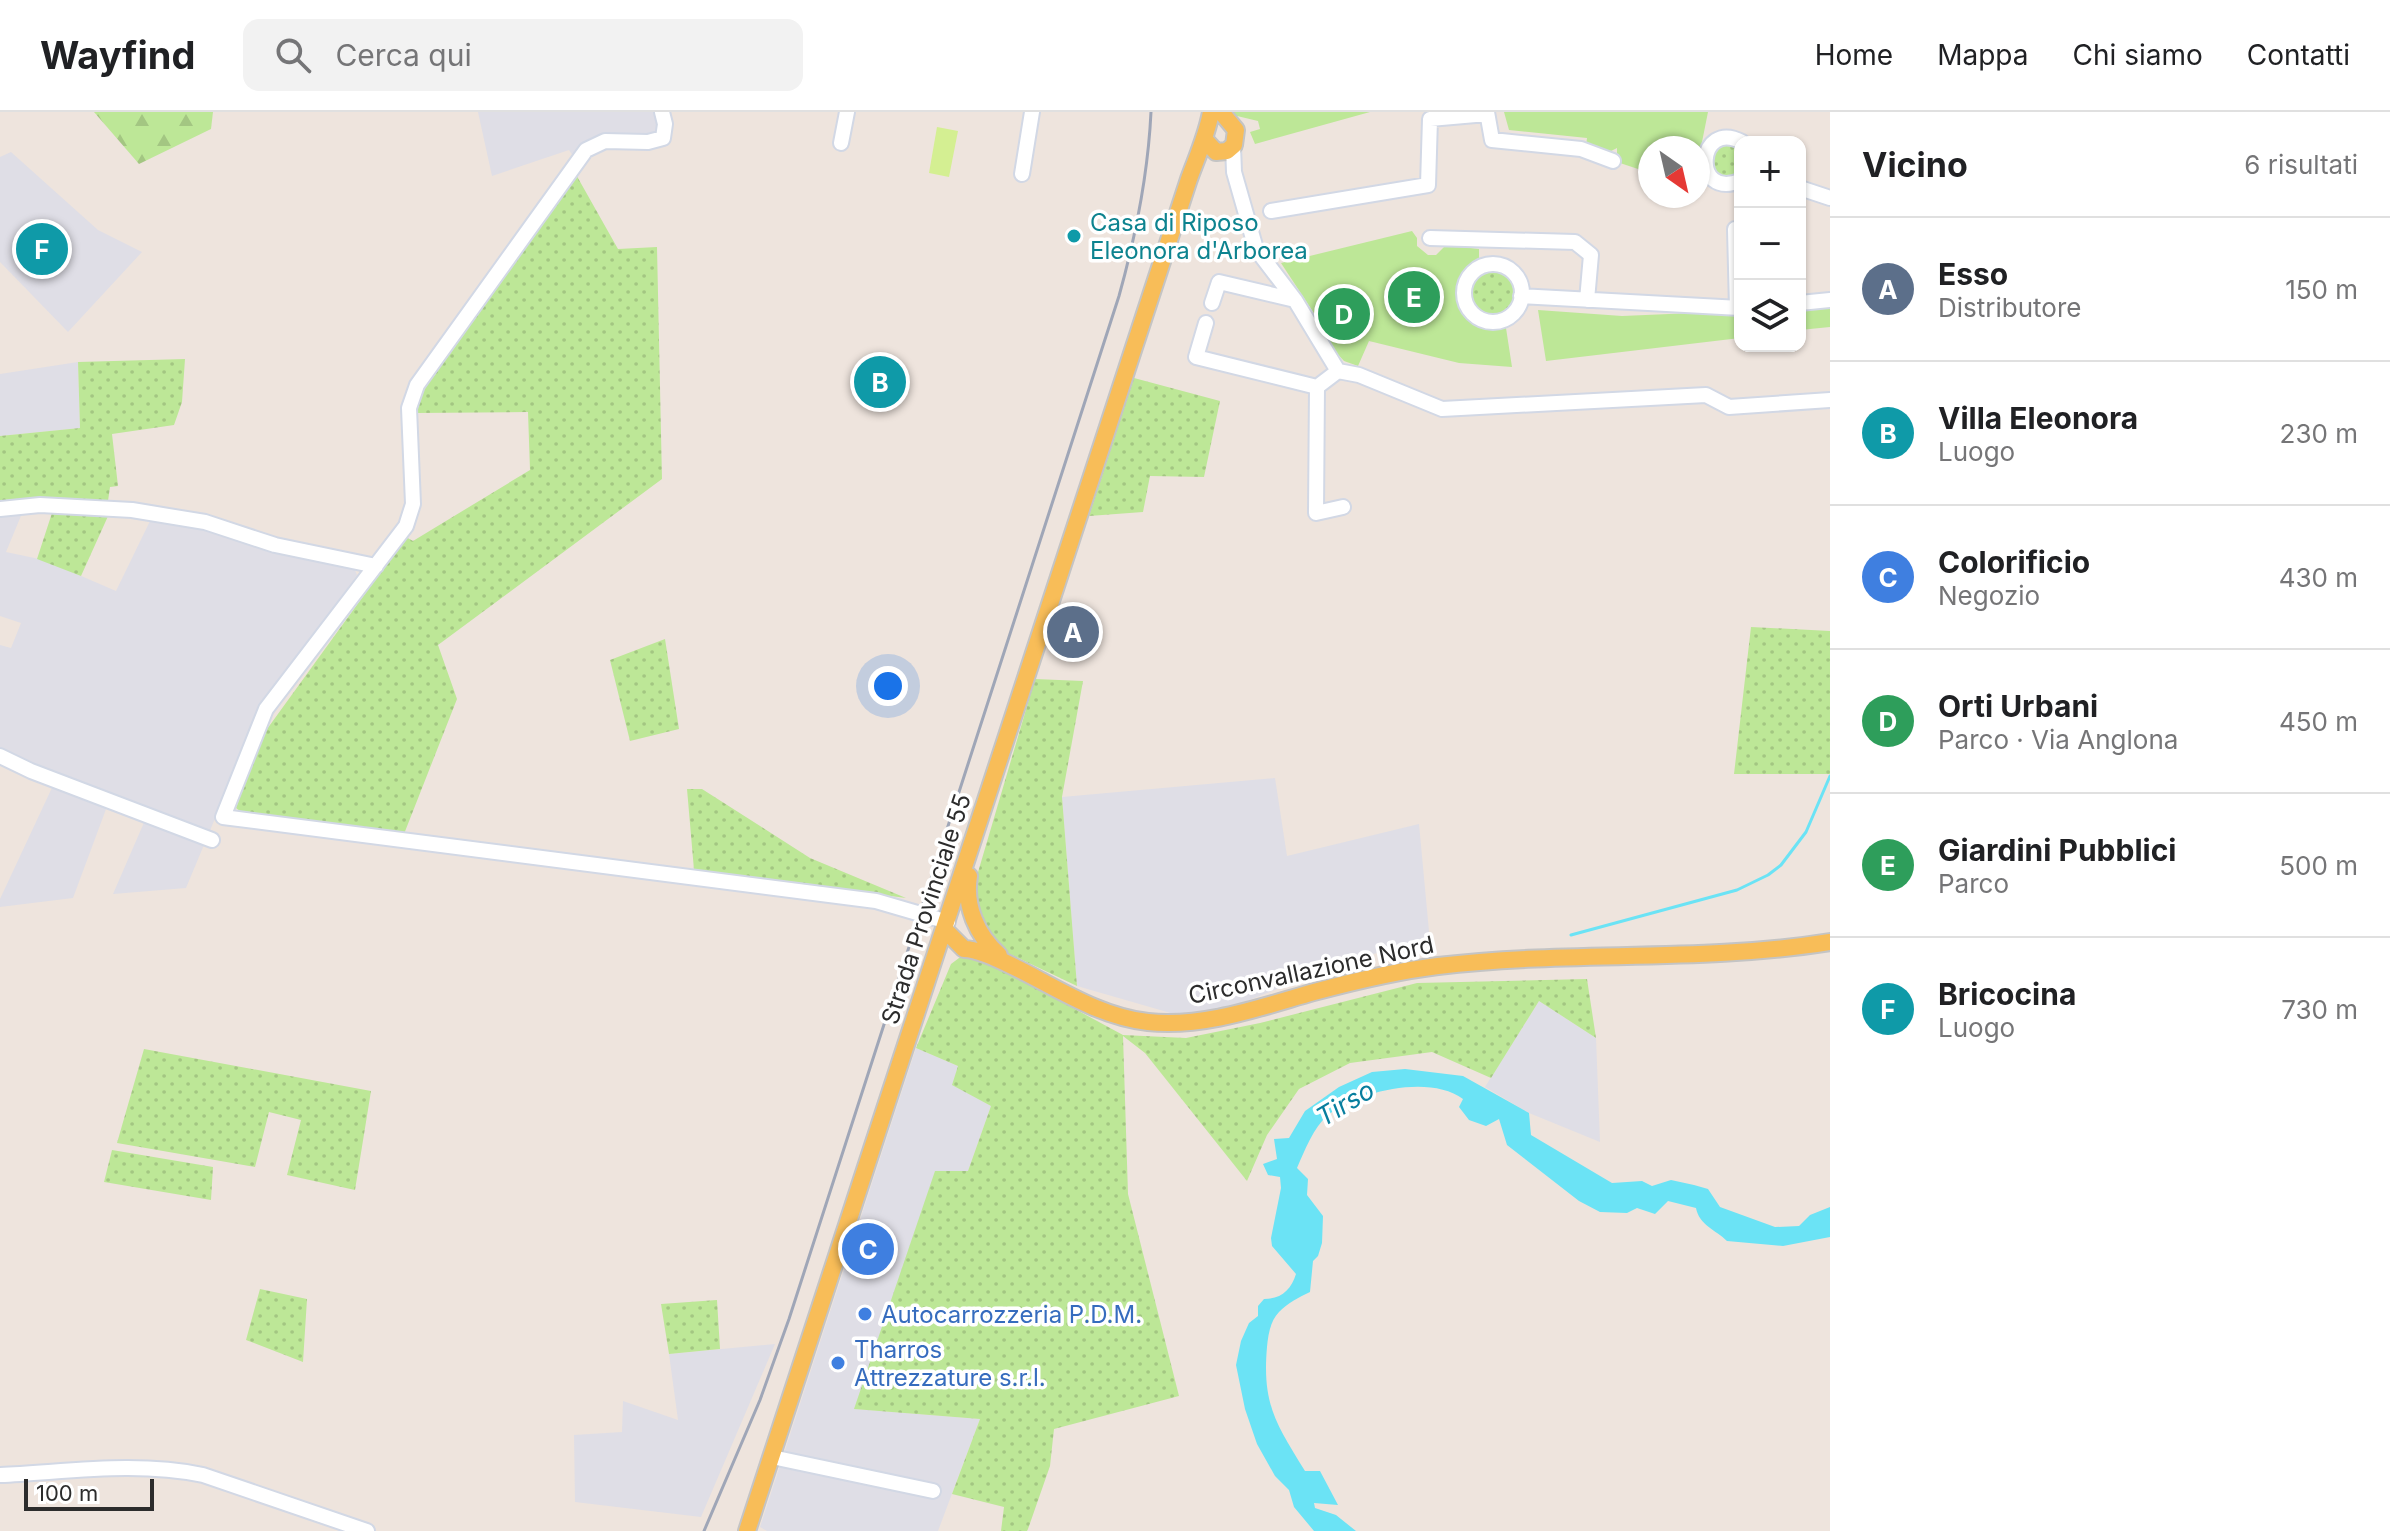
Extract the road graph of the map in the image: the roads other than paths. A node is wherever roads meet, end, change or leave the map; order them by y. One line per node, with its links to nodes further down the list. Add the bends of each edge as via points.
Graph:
1 (662, 112): 30 (street, via 663,138 605,141 586,150 417,385 409,408 413,504 406,526)
2 (847, 112): 7 (street)
3 (1032, 112): 9 (street)
4 (1487, 113): 8 (street, via 1492,140 1581,149); 13 (street, via 1430,119 1428,185)
5 (1217, 132): 18 (street, via 1256,249); 32 (main road, Strada Provinciale 55, via 1194,164)
6 (1734, 138): 10 (street, via 1715,141 1705,161 1715,180)
7 (841, 143)
8 (1613, 161)
9 (1022, 174)
10 (1734, 183)
11 (1806, 190): 12 (street)
12 (1830, 198)
13 (1271, 211)
14 (1430, 238): 15 (street)
15 (1486, 239): 16 (street); 19 (street, via 1581,245 1591,255)
16 (1485, 265): 17 (street, via 1510,269); 17 (street, via 1468,277 1464,287 1468,308 1477,317 1508,317)
17 (1521, 296): 19 (street)
18 (1295, 300): 22 (street, via 1219,282); 25 (street)
19 (1587, 300): 23 (street)
20 (1830, 300): 21 (street)
21 (1806, 302)
22 (1212, 303)
23 (1734, 308)
24 (1206, 323): 26 (street, via 1196,357)
25 (1338, 371): 26 (street); 27 (street, via 1442,409 1706,395 1729,407)
26 (1317, 387): 28 (street, via 1316,513)
27 (1830, 400)
28 (1343, 507)
29 (0, 509): 30 (street, via 40,505 132,510 205,522 275,545)
30 (376, 566): 34 (street, via 266,709 223,817 876,901)
31 (0, 756): 33 (street)
32 (976, 831): 34 (main road, Strada Provinciale 55); 35 (main road, via 968,897)
33 (212, 840)
34 (946, 926): 35 (main road); 37 (main road, Circonvallazione Nord); 39 (main road, Strada Provinciale 55)
35 (980, 932): 38 (main road, Circonvallazione Nord)
36 (1830, 942): 38 (main road, Circonvallazione Nord, via 1798,952 1439,966 1368,978 1227,1016 1171,1022 1099,1009)
37 (964, 949): 38 (main road, Circonvallazione Nord); 39 (main road, via 943,963)
38 (1006, 962)
39 (923, 998): 40 (main road, Strada Provinciale 55)
40 (772, 1457): 42 (street); 44 (main road, Strada Provinciale 55)
41 (0, 1475): 43 (street, via 178,1469)
42 (933, 1491)
43 (367, 1531)
44 (747, 1531)

